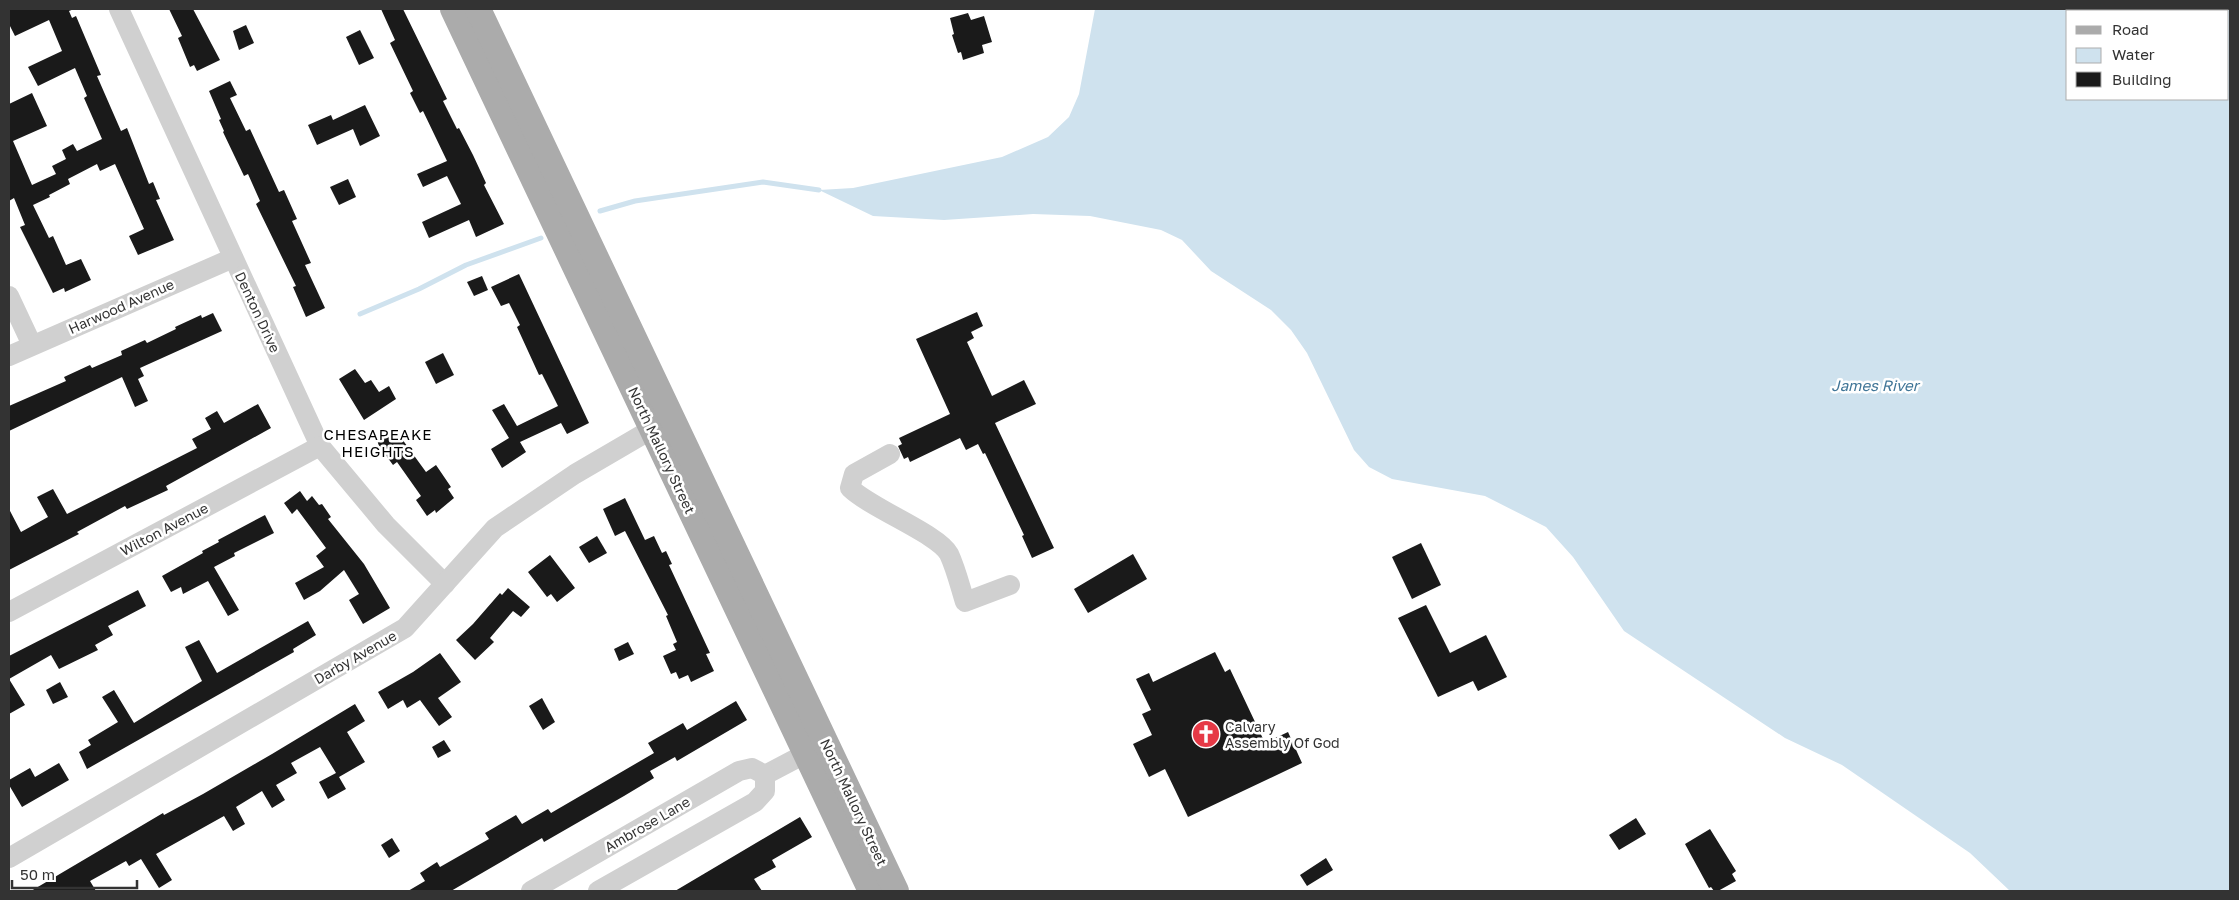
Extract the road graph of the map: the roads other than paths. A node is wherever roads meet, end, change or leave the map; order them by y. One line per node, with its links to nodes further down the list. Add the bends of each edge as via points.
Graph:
1 (119, 9): 4 (street, Denton Drive)
2 (453, 9): 8 (main road, North Mallory Street)
3 (478, 9): 8 (main road, North Mallory Street)
4 (233, 258): 6 (street, Harwood Avenue); 9 (street, Denton Drive)
5 (9, 296): 6 (street)
6 (32, 345): 7 (street, Harwood Avenue)
7 (9, 356)
8 (662, 423): 11 (street, Darby Avenue, via 575,474 495,528); 14 (main road, North Mallory Street)
9 (320, 446): 11 (street, Denton Drive, via 386,525); 13 (street, Wilton Avenue)
10 (890, 454): 12 (street, via 854,474 850,488 861,499 938,542 948,553 965,602)
11 (445, 584): 17 (street, Darby Avenue, via 405,628)
12 (1010, 584)
13 (9, 612)
14 (816, 748): 15 (street); 21 (main road, North Mallory Street); 22 (main road, North Mallory Street)
15 (765, 775): 16 (street, Ambrose Lane, via 757,769 743,769); 18 (street, via 765,791 755,802)
16 (621, 839): 18 (street); 19 (street, Ambrose Lane)
17 (9, 858)
18 (639, 868): 20 (street)
19 (531, 891)
20 (598, 891)
21 (871, 891)
22 (896, 891)

